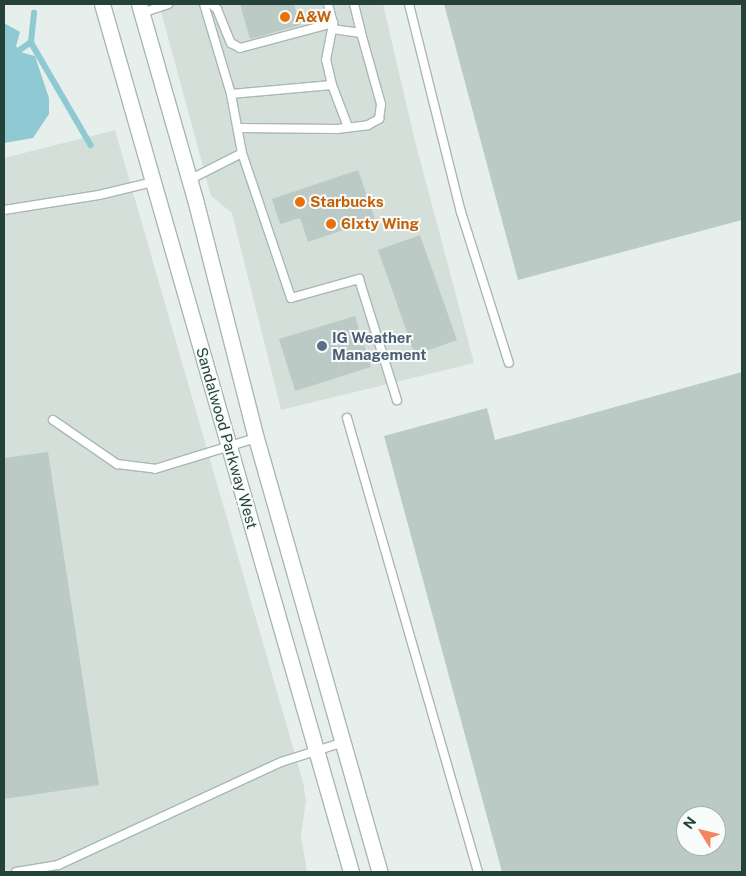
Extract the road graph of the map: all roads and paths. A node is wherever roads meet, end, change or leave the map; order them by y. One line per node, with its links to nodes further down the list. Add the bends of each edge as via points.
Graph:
1 (102, 4): 17 (main road, Sandalwood Parkway West)
2 (168, 4): 8 (lane)
3 (204, 4): 12 (lane)
4 (211, 4): 9 (lane, via 217,9 230,43 240,48)
5 (328, 4): 9 (lane)
6 (354, 4): 10 (lane)
7 (408, 4): 19 (lane, via 461,212)
8 (141, 8): 16 (main road, Sandalwood Parkway West)
9 (332, 26): 10 (lane); 11 (lane, via 326,60)
10 (361, 33): 13 (lane, via 382,114 375,123)
11 (332, 85): 12 (lane); 13 (lane)
12 (232, 94): 14 (lane)
13 (348, 127): 14 (lane)
14 (240, 128): 15 (lane)
15 (242, 153): 16 (lane); 20 (lane, via 290,298 359,279)
16 (189, 180): 23 (main road, Sandalwood Parkway West)
17 (153, 182): 18 (lane, via 99,195); 24 (main road, Sandalwood Parkway West)
18 (4, 210)
19 (509, 363)
20 (397, 400)
21 (347, 418): 30 (lane)
22 (53, 420): 24 (lane, via 117,464 155,468)
23 (256, 438): 24 (lane); 25 (main road, Sandalwood Parkway West)
24 (229, 445): 26 (main road, Sandalwood Parkway West)
25 (344, 742): 26 (lane); 29 (main road, Sandalwood Parkway West)
26 (317, 750): 27 (lane, via 282,762 58,865); 28 (main road, Sandalwood Parkway West)
27 (16, 872)
28 (351, 872)
29 (380, 872)
30 (478, 872)

